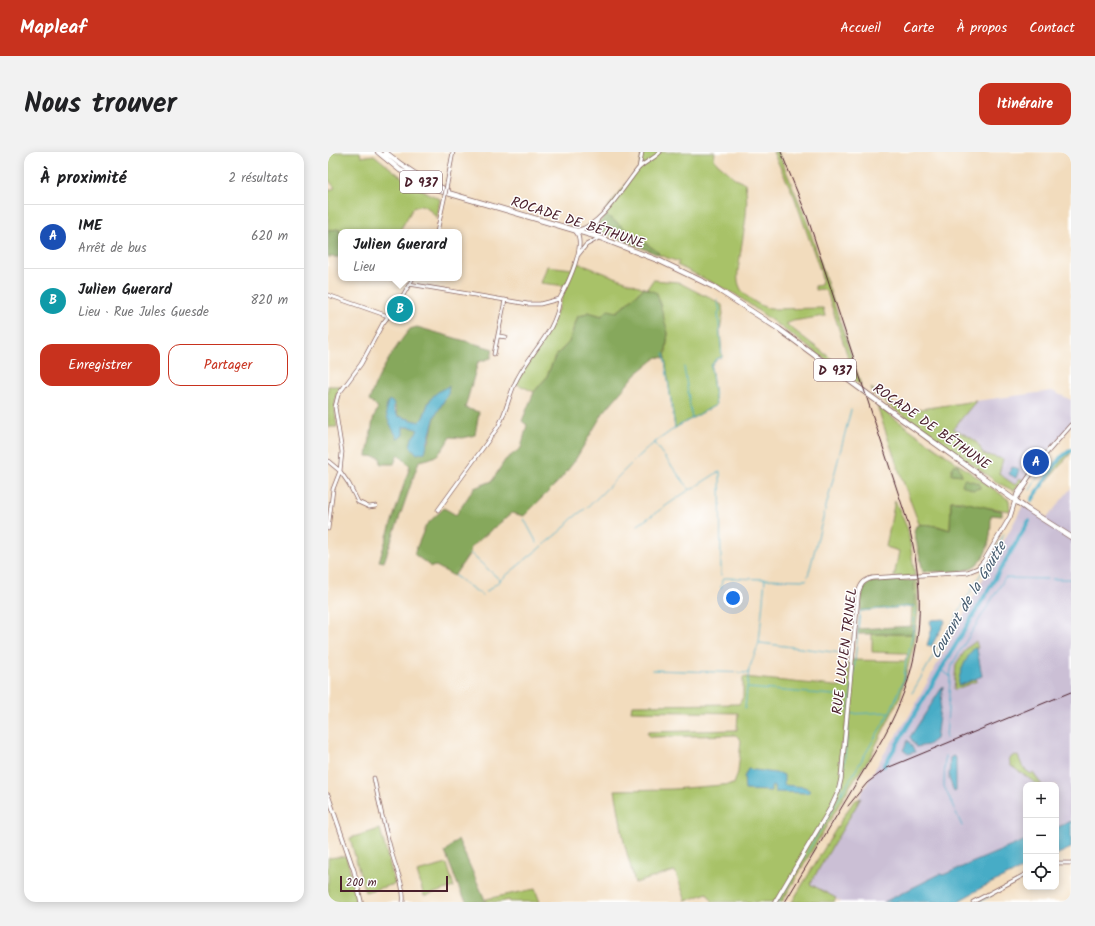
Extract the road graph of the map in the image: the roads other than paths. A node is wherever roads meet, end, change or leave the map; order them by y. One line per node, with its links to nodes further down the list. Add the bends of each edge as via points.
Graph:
1 (378, 152): 7 (main road, ROCADE DE BÉTHUNE / D 937, via 400,170 423,183)
2 (385, 152): 7 (main road, ROCADE DE BÉTHUNE / D 937, via 426,180)
3 (453, 152): 9 (street, bridge)
4 (642, 152): 6 (street)
5 (660, 152): 6 (street)
6 (639, 168): 8 (street)
7 (470, 200): 10 (main road, ROCADE DE BÉTHUNE / D 937)
8 (599, 218): 10 (street); 11 (street, via 594,231)
9 (438, 229)
10 (577, 231): 11 (main road, ROCADE DE BÉTHUNE / D 937); 12 (street, via 580,243)
11 (599, 238): 12 (street, via 586,245); 25 (main road, ROCADE DE BÉTHUNE / D 937, via 673,267 744,305)
12 (577, 257): 16 (street)
13 (411, 281): 14 (street)
14 (409, 284): 17 (street); 18 (street)
15 (328, 295): 18 (street)
16 (559, 299): 17 (street, via 540,304); 27 (street, via 552,325 517,379 505,416)
17 (505, 300): 19 (street)
18 (388, 316): 24 (street, via 361,364 336,400 342,445)
19 (498, 336): 20 (street); 21 (street)
20 (506, 337)
21 (494, 354)
22 (1071, 424): 25 (street, via 1033,472)
23 (328, 461): 24 (street)
24 (340, 471): 26 (street, via 358,502 369,507); 28 (street, via 333,489)
25 (1016, 499): 29 (main road, ROCADE DE BÉTHUNE / D 937); 39 (street, RUE LUCIEN TRINEL, via 1003,531 976,570 873,578 865,580 860,586 839,788 831,807)
26 (376, 506)
27 (438, 510)
28 (328, 529)
29 (1071, 538)
30 (374, 778): 38 (street, via 387,838 404,893)
31 (328, 795): 32 (street)
32 (333, 807): 33 (street); 37 (street)
33 (328, 809)
34 (1059, 863): 35 (street)
35 (1071, 863)
36 (1023, 876): 40 (street)
37 (362, 902)
38 (403, 902)
39 (775, 902)
40 (974, 902)

